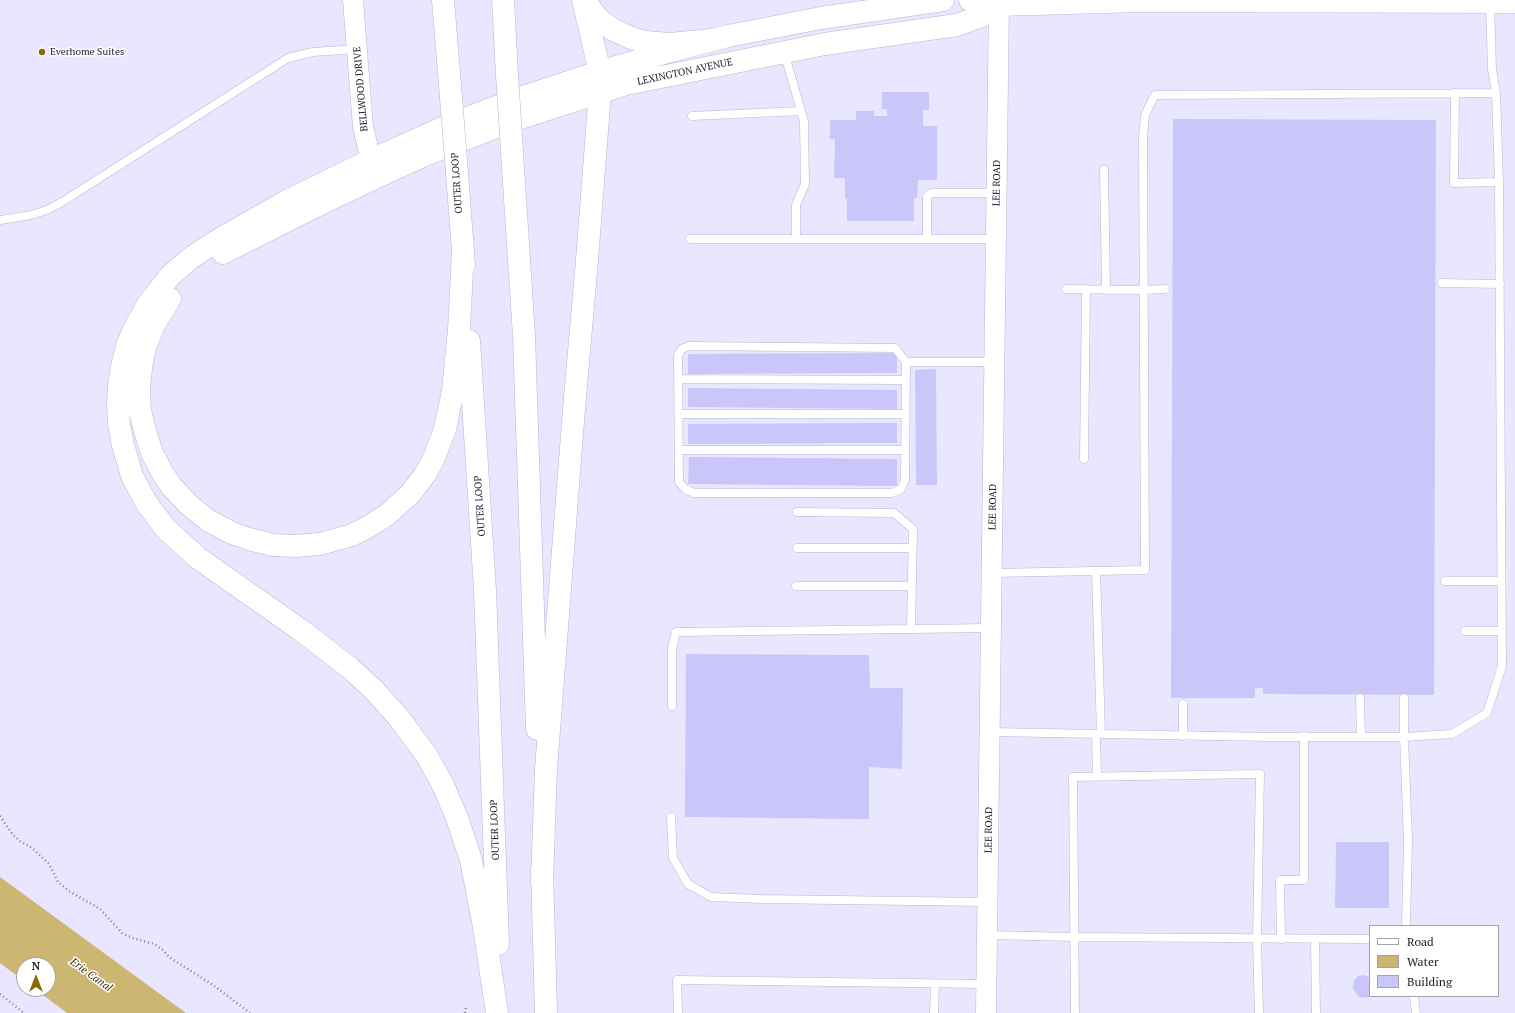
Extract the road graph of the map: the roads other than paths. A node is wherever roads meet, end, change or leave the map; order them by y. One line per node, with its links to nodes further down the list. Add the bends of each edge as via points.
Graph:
1 (353, 0): 11 (street, BELLWOOD DRIVE)
2 (443, 0): 27 (main road, OUTER LOOP, bridge)
3 (503, 0): 69 (main road, bridge, via 526,380)
4 (584, 0): 10 (main road, via 601,21 631,38 662,44); 13 (main road)
5 (942, 0): 10 (main road, LEXINGTON AVENUE, via 821,18)
6 (970, 0): 7 (main road, LEXINGTON AVENUE)
7 (999, 2): 8 (main road, LEXINGTON AVENUE); 12 (main road, LEXINGTON AVENUE, via 979,17 957,25); 21 (street, LEE ROAD)
8 (1490, 2): 9 (main road, LEXINGTON AVENUE); 15 (lane, via 1492,69)
9 (1515, 2)
10 (712, 40): 13 (main road, LEXINGTON AVENUE)
11 (357, 48): 18 (street, BELLWOOD DRIVE, via 363,127 366,142); 22 (lane, via 313,52 288,58 62,202 31,215)
12 (784, 52): 13 (main road, LEXINGTON AVENUE, via 642,81); 16 (lane)
13 (600, 82): 18 (main road, LEXINGTON AVENUE, via 425,155); 69 (main road, via 546,769)
14 (1455, 93): 15 (lane); 20 (lane, via 1454,183); 34 (lane, via 1155,95 1145,115 1143,138)
15 (1496, 93): 20 (lane)
16 (801, 111): 17 (lane); 24 (lane, via 804,122 805,184 796,205)
17 (692, 116)
18 (377, 167): 27 (main road, via 302,213 212,260 186,280 162,311 151,331 142,361 140,411 147,439 156,460 172,487 189,505 209,521 241,536 266,544 296,546 324,543 352,535 373,524 400,504 426,473 446,422 456,364); 81 (main road, via 285,202 192,257 170,276 148,304 127,346 119,386 119,424 132,476 147,504 166,529 198,558 350,668 400,718 427,756 448,796 468,849)
19 (1104, 170): 33 (lane)
20 (1500, 182): 29 (lane)
21 (996, 192): 25 (lane, via 932,193 927,196); 26 (street, LEE ROAD)
22 (0, 220)
23 (690, 239): 24 (lane)
24 (796, 239): 25 (lane)
25 (927, 239): 26 (lane)
26 (996, 239): 36 (street, LEE ROAD)
27 (463, 251): 82 (main road, OUTER LOOP, via 485,590)
28 (1442, 284): 29 (lane)
29 (1500, 284): 50 (lane)
30 (1066, 289): 31 (lane)
31 (1086, 289): 33 (lane); 43 (lane)
32 (1165, 289): 34 (lane)
33 (1106, 290): 34 (lane)
34 (1144, 290): 47 (lane, via 1145,570)
35 (906, 362): 36 (lane); 37 (lane, via 895,348 689,346 682,349 678,355); 38 (lane)
36 (994, 362): 48 (street, LEE ROAD)
37 (678, 379): 38 (lane); 39 (lane)
38 (906, 380): 40 (lane)
39 (679, 414): 40 (lane); 41 (lane)
40 (905, 414): 42 (lane)
41 (679, 450): 42 (lane); 42 (lane, via 679,482 685,489 694,493 892,493 901,489 905,480)
42 (905, 450)
43 (1084, 459)
44 (797, 512): 46 (lane, via 894,513 912,529)
45 (797, 548): 46 (lane)
46 (912, 548): 52 (lane)
47 (1096, 571): 48 (lane); 62 (lane)
48 (992, 573): 53 (street, LEE ROAD)
49 (1445, 581): 50 (lane)
50 (1501, 581): 55 (lane)
51 (796, 586): 52 (lane)
52 (912, 586): 54 (lane)
53 (992, 628): 54 (lane); 61 (street, LEE ROAD)
54 (911, 629): 60 (lane, via 676,632 672,648)
55 (1502, 631): 56 (lane); 66 (lane, via 1502,666 1487,713 1452,734)
56 (1465, 632)
57 (1360, 698): 65 (lane)
58 (1404, 698): 66 (lane)
59 (1183, 704): 63 (lane)
60 (672, 706)
61 (990, 732): 62 (lane); 70 (street, LEE ROAD)
62 (1099, 734): 63 (lane); 67 (lane)
63 (1183, 736): 64 (lane)
64 (1304, 736): 65 (lane); 75 (lane, via 1304,880 1280,880)
65 (1361, 737): 66 (lane)
66 (1404, 737): 71 (lane, via 1408,840)
67 (1097, 776): 73 (lane, via 1073,777); 74 (lane, via 1260,774)
68 (671, 817): 70 (lane, via 673,858 688,884 711,897 761,900)
69 (542, 883): 83 (main road)
70 (988, 902): 72 (street, LEE ROAD)
71 (1406, 925)
72 (987, 935): 73 (lane); 79 (street, LEE ROAD)
73 (1074, 938): 74 (lane); 87 (lane)
74 (1258, 939): 75 (lane); 88 (lane)
75 (1281, 939): 76 (lane)
76 (1315, 939): 77 (lane); 89 (lane)
77 (1369, 939)
78 (935, 984): 79 (lane); 84 (lane, via 678,980); 85 (lane)
79 (987, 984): 86 (street, LEE ROAD)
80 (1414, 997): 90 (lane)
81 (498, 1013)
82 (501, 1013)
83 (546, 1013)
84 (678, 1013)
85 (934, 1013)
86 (986, 1013)
87 (1075, 1013)
88 (1259, 1013)
89 (1316, 1013)
90 (1416, 1013)

